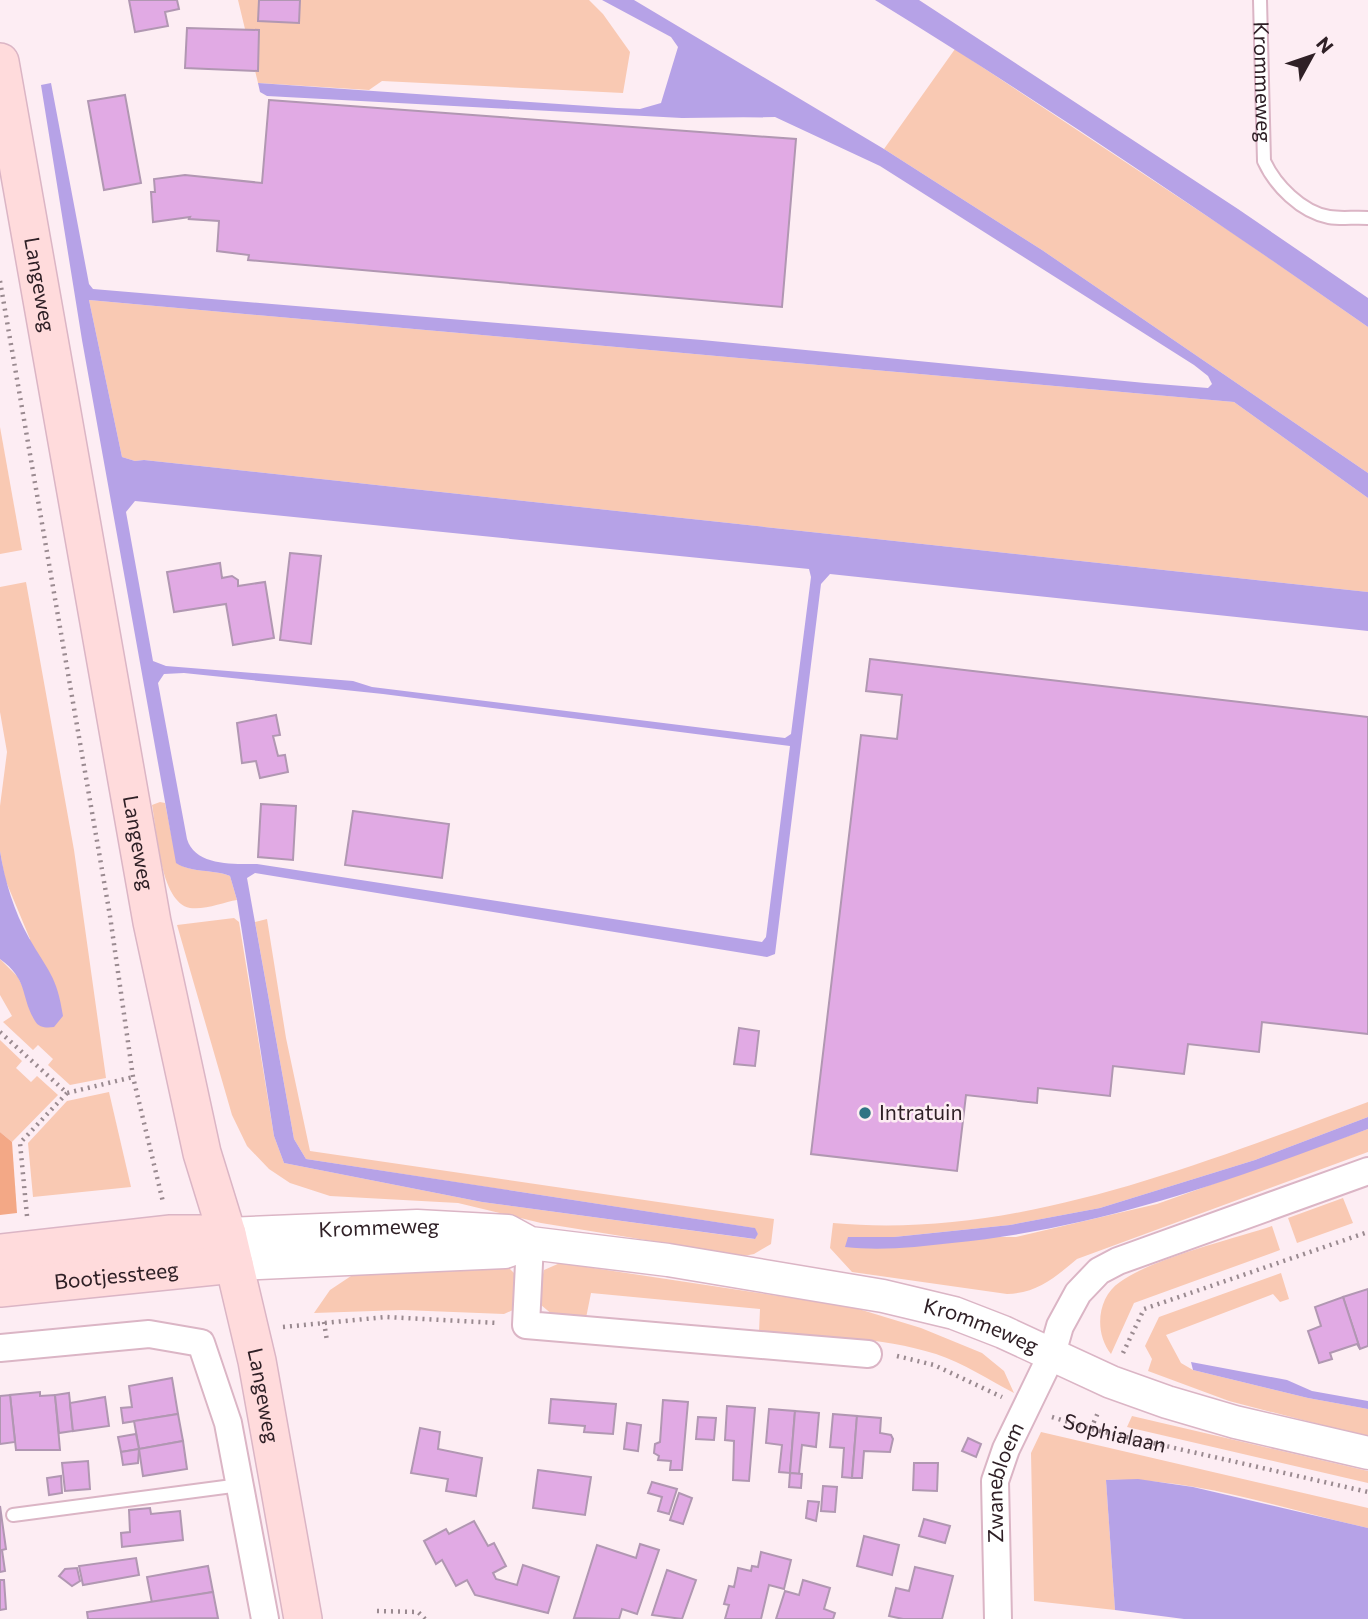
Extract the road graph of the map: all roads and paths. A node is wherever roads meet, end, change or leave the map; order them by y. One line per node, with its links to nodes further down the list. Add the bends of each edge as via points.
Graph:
1 (1260, 0): 3 (lane, Krommeweg, via 1264,161 1272,180 1303,205 1328,217)
2 (0, 62): 13 (main road, Langeweg, via 152,922 202,1153)
3 (1368, 218)
4 (0, 281): 6 (path, Langeweg, via 110,916)
5 (0, 1032): 7 (path)
6 (133, 1077): 7 (path); 11 (path, Langeweg)
7 (67, 1093): 9 (path, via 20,1143)
8 (1368, 1171): 22 (street, Krommeweg, via 1099,1271 1079,1293 1060,1326)
9 (27, 1220)
10 (1368, 1232): 23 (path, via 1144,1309)
11 (171, 1234): 13 (main road, Bootjessteeg); 14 (main road, Bootjessteeg)
12 (530, 1243): 13 (street, Krommeweg, via 505,1252); 17 (street); 22 (street, Krommeweg, via 668,1260 883,1296 954,1313)
13 (230, 1249): 15 (main road, Bootjessteeg); 18 (main road, Langeweg)
14 (0, 1253)
15 (0, 1288)
16 (324, 1322): 17 (path, via 386,1317); 18 (path); 19 (path)
17 (526, 1325): 21 (street)
18 (248, 1331): 32 (main road, Langeweg)
19 (327, 1341)
20 (0, 1348): 27 (street, Langeweg, via 149,1334 201,1343 228,1423)
21 (868, 1354): 24 (path, Sophialaan, via 934,1365)
22 (1052, 1354): 23 (street, Sophialaan); 24 (street, Zwanebloem)
23 (1111, 1382): 25 (path); 26 (street, Sophialaan, via 1235,1422)
24 (1027, 1408): 25 (path, Sophialaan); 34 (street, Zwanebloem, via 995,1480)
25 (1091, 1429): 28 (path, Sophialaan)
26 (1368, 1453)
27 (240, 1485): 29 (lane); 31 (street, Langeweg)
28 (1368, 1492)
29 (13, 1515)
30 (377, 1611): 33 (path, via 418,1612)
31 (265, 1619)
32 (303, 1619)
33 (425, 1619)
34 (998, 1619)

